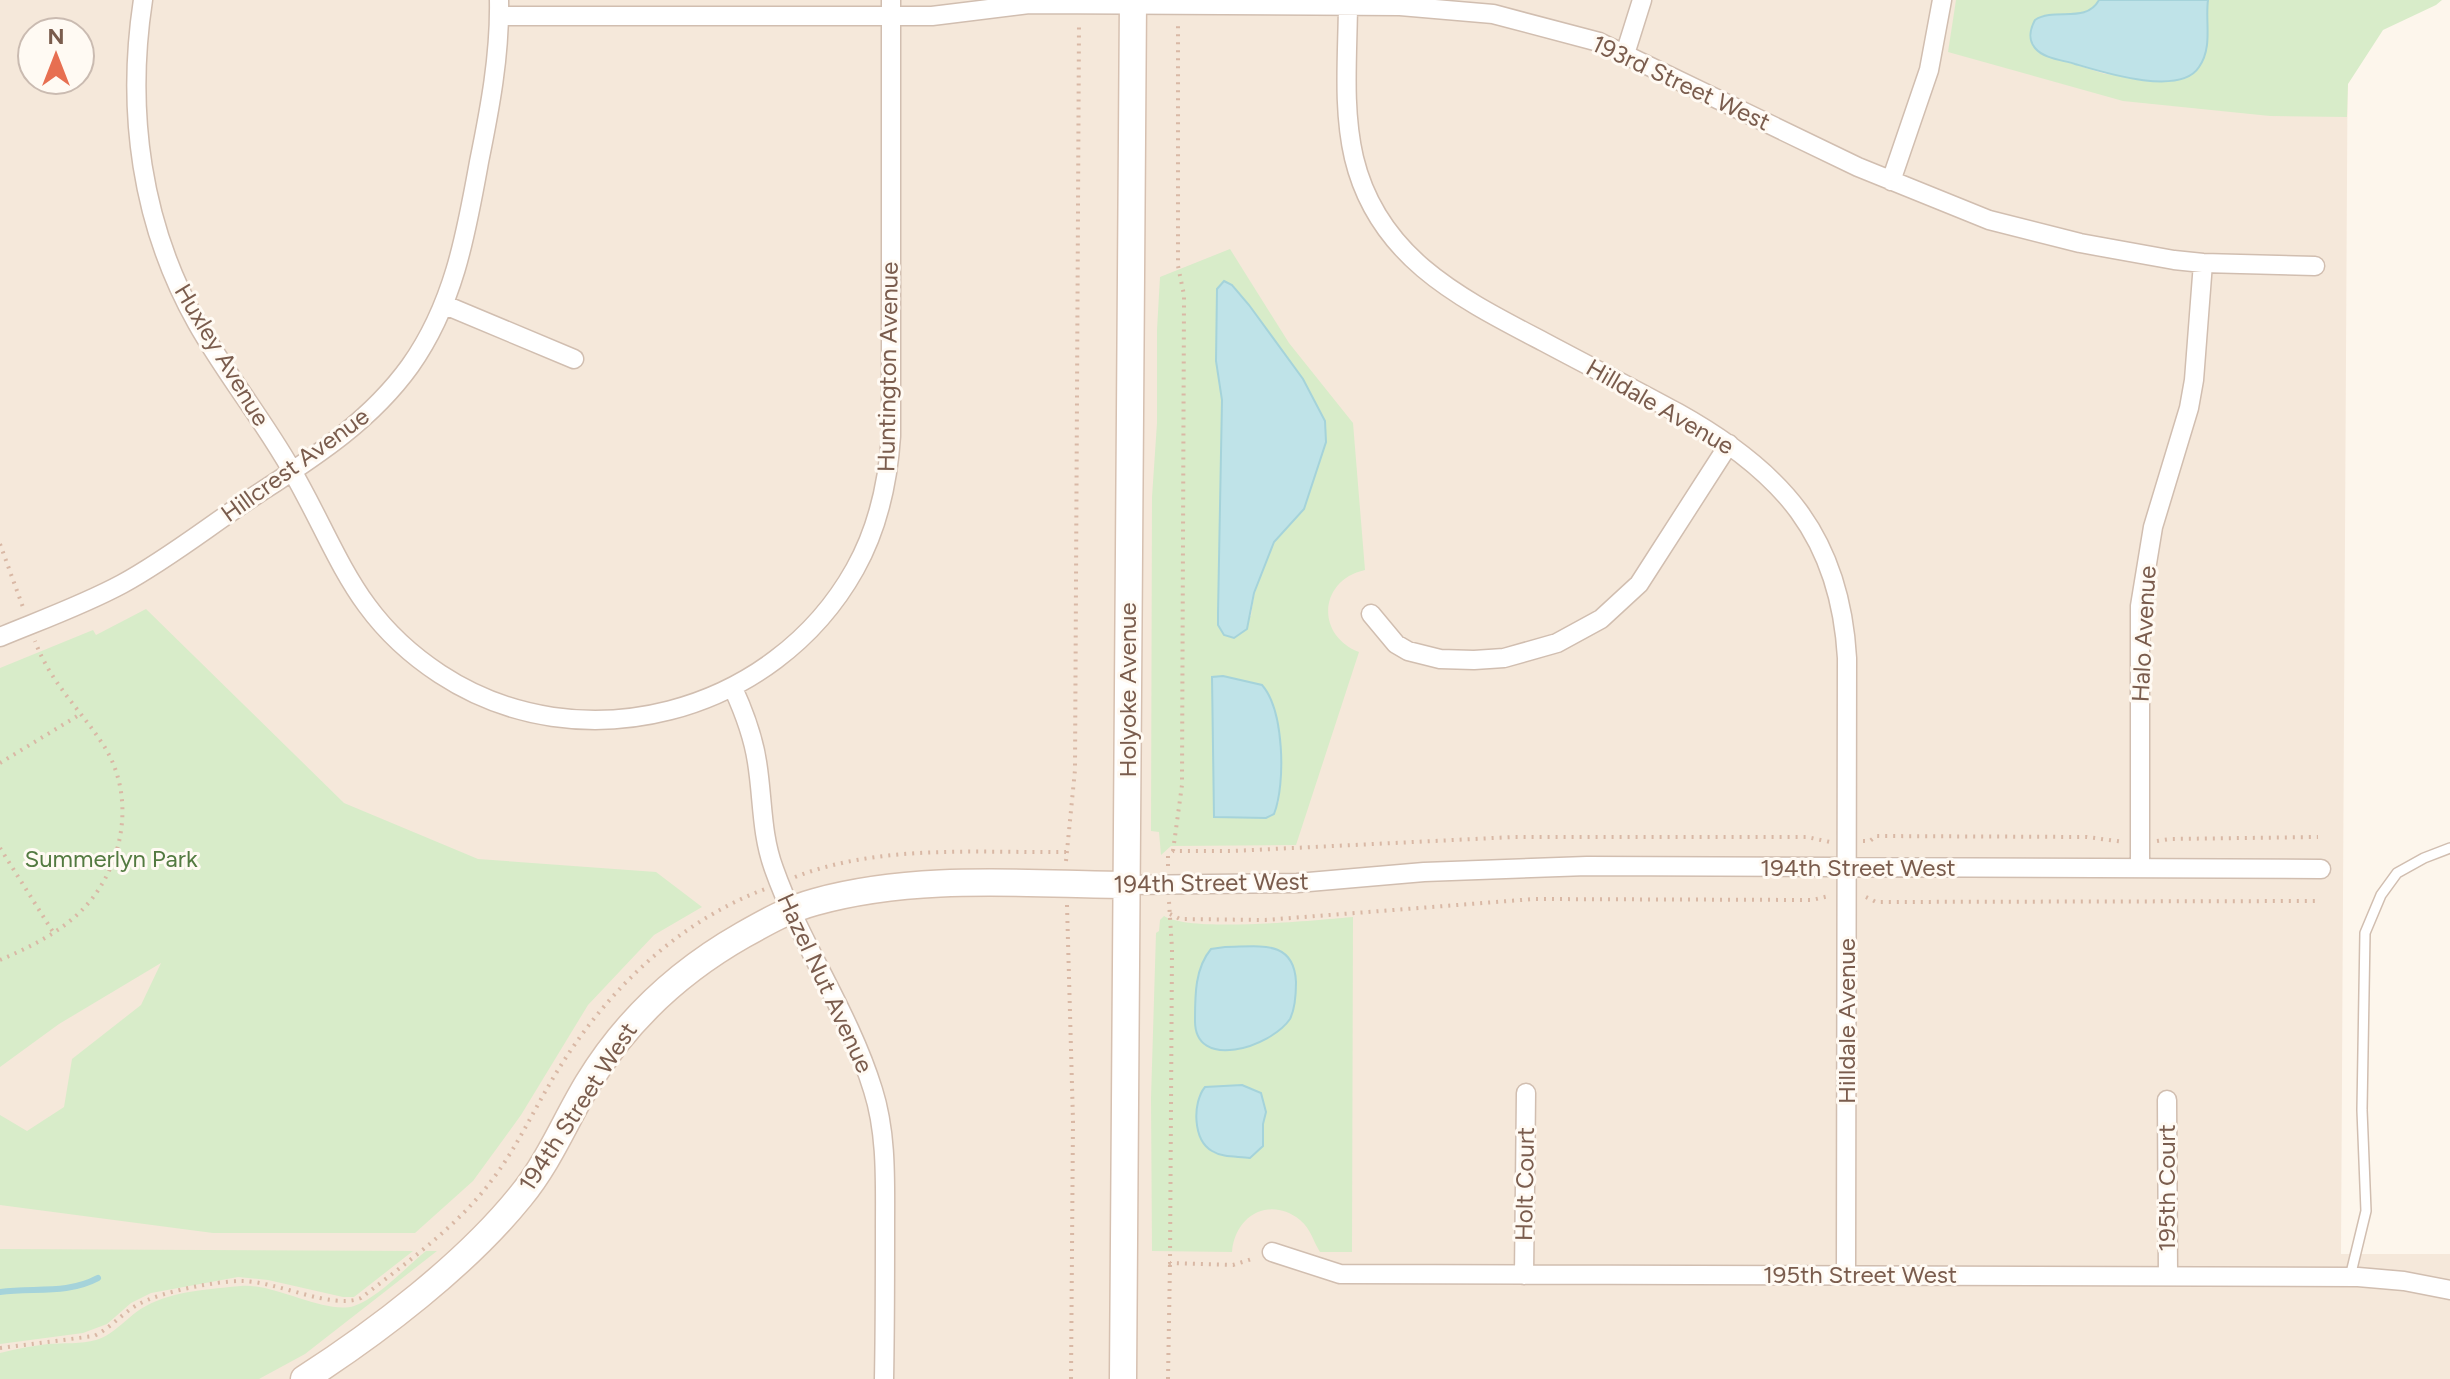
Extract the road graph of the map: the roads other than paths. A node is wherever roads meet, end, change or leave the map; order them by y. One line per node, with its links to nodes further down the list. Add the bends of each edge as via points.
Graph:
1 (143, 0): 15 (street, Huxley Avenue, via 135,100 142,166 157,230 196,321)
2 (1642, 0): 8 (street)
3 (1942, 0): 9 (street, via 1929,70)
4 (1133, 3): 5 (street, 193rd Street West); 7 (street, 193rd Street West, via 1029,4 949,15); 23 (street, Holyoke Avenue)
5 (1348, 3): 8 (street, 193rd Street West, via 1493,14 1551,27); 14 (street, Hilldale Avenue, via 1348,107 1355,161 1377,214 1408,256 1454,294)
6 (499, 8): 7 (street, 193rd Street West); 12 (street, Hillcrest Avenue, via 490,106)
7 (891, 8): 18 (street, Huntington Avenue, via 891,436 883,496 862,554 827,610 784,654)
8 (1625, 54): 9 (street, 193rd Street West)
9 (1891, 181): 10 (street, 193rd Street West, via 2040,234)
10 (2203, 263): 11 (street, 193rd Street West); 20 (street, Halo Avenue, via 2189,408 2153,527 2140,606)
11 (2315, 266)
12 (445, 305): 13 (street); 15 (street, Hillcrest Avenue, via 412,363 381,401 348,432)
13 (574, 359)
14 (1729, 444): 16 (street, via 1639,584 1601,619 1569,637 1504,658 1440,659 1396,644); 21 (street, Hilldale Avenue, via 1791,499 1836,583 1846,631)
15 (292, 470): 17 (street, Hillcrest Avenue, via 138,575); 18 (street, Huntington Avenue, via 342,570 371,612 418,659 470,691 532,713 603,721 669,712)
16 (1371, 614)
17 (0, 637)
18 (733, 688): 24 (street, Hazel Nut Avenue, via 751,734 764,833)
19 (2450, 848): 31 (lane, via 2397,873 2365,933 2366,1211)
20 (2140, 868): 21 (street, 194th Street West); 22 (street, 194th Street West)
21 (1847, 869): 23 (street, 194th Street West, via 1542,867 1297,883); 29 (street, Hilldale Avenue)
22 (2321, 869)
23 (1127, 885): 24 (street, 194th Street West, via 895,886); 35 (street, Holyoke Avenue)
24 (790, 911): 33 (street, 194th Street West, via 714,952 649,1003 599,1066 546,1161 503,1218 416,1296); 34 (street, Hazel Nut Avenue, via 864,1063 883,1132)
25 (1526, 1093): 28 (street, Holt Court)
26 (2167, 1100): 30 (street, 195th Court)
27 (1272, 1252): 28 (street, 195th Street West, via 1340,1274)
28 (1524, 1275): 29 (street, 195th Street West)
29 (1846, 1275): 30 (street, 195th Street West)
30 (2168, 1275): 31 (street, 195th Street West)
31 (2350, 1277): 32 (street, 195th Street West)
32 (2450, 1290)
33 (304, 1379)
34 (884, 1379)
35 (1123, 1379)

